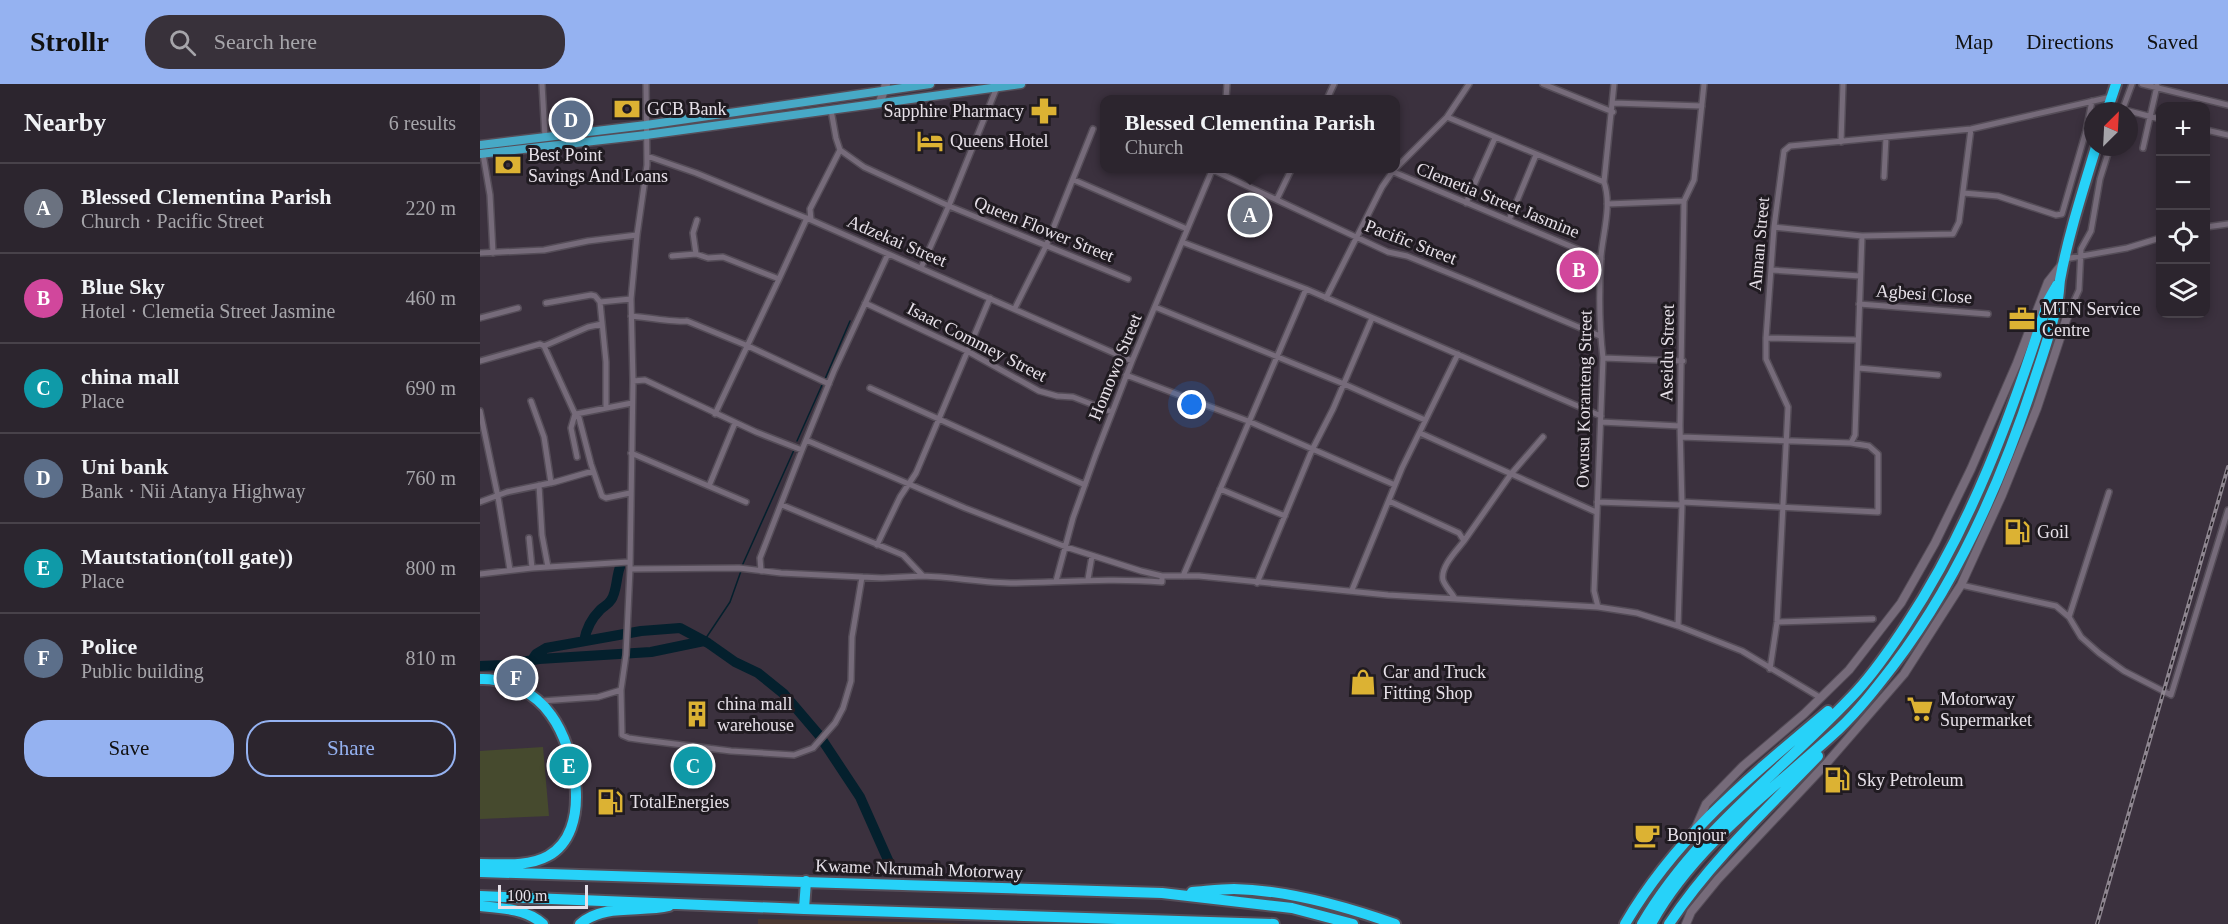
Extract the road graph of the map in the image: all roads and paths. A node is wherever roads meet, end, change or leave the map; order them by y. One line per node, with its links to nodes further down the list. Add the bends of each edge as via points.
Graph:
1 (542, 84): 36 (street)
2 (646, 84): 30 (street)
3 (930, 84): 14 (main road)
4 (1022, 84): 15 (main road)
5 (1469, 84): 28 (street)
6 (1543, 84): 25 (street)
7 (1614, 84): 21 (street, Owusu Koranteng Street)
8 (1704, 84): 23 (street, Aseidu Street)
9 (1843, 84): 39 (street)
10 (2116, 84): 16 (highway)
11 (2132, 84): 20 (street)
12 (2142, 84): 13 (street)
13 (2157, 86): 22 (street); 27 (street)
14 (885, 87): 18 (street); 30 (main road)
15 (997, 87): 18 (main road); 61 (street)
16 (2111, 97): 17 (street, Annan Street); 19 (highway)
17 (2092, 101): 32 (street, Annan Street); 56 (street, via 2062,214 1998,196)
18 (880, 102): 24 (main road)
19 (2110, 102)
20 (2128, 102)
21 (1614, 103): 23 (street); 25 (street, Owusu Koranteng Street)
22 (2228, 105)
23 (1702, 106): 58 (street, Aseidu Street, via 1694,180)
24 (831, 110): 34 (main road); 41 (street)
25 (1613, 112): 55 (street, Owusu Koranteng Street)
26 (2138, 114): 27 (street)
27 (2149, 116): 29 (street); 40 (street)
28 (1447, 117): 38 (street); 47 (street)
29 (2156, 118)
30 (646, 125): 34 (street); 36 (main road)
31 (1093, 129): 54 (street)
32 (1971, 129): 37 (street, Annan Street); 56 (street)
33 (2210, 131): 35 (street)
34 (646, 135): 42 (main road); 44 (street)
35 (2228, 135)
36 (545, 137): 42 (main road)
37 (1886, 137): 39 (street, Annan Street); 53 (street)
38 (1495, 138): 43 (street); 59 (street)
39 (1841, 142): 67 (street, Annan Street, via 1786,147)
40 (2143, 148)
41 (840, 150): 61 (street, Queen Flower Street, via 880,175); 62 (street, via 810,209)
42 (481, 151): 76 (street, via 490,195)
43 (1536, 155): 55 (street); 64 (street)
44 (647, 156): 62 (street, Adzekai Street); 69 (street)
45 (2094, 156): 82 (highway)
46 (2107, 156): 80 (street, via 2092,225)
47 (1400, 164)
48 (1211, 173): 68 (street, Homowo Street)
49 (1222, 173): 57 (street, Pacific Street)
50 (1290, 173): 57 (street)
51 (1392, 173): 71 (street)
52 (1400, 173): 59 (street, Clemetia Street Jasmine)
53 (1884, 177)
54 (1074, 180): 68 (street); 74 (street)
55 (1604, 182): 60 (street, Owusu Koranteng Street)
56 (1963, 193): 70 (street, via 1953,234)
57 (1277, 199): 71 (street, Pacific Street)
58 (1684, 201): 60 (street); 117 (street, Aseidu Street)
59 (1466, 203): 64 (street, Clemetia Street Jasmine)
60 (1607, 204): 81 (street, Owusu Koranteng Street)
61 (949, 206): 74 (street, Queen Flower Street); 83 (street)
62 (809, 219): 78 (street, Adzekai Street); 86 (street)
63 (697, 220): 77 (street, via 693,233)
64 (1509, 220): 81 (street, Clemetia Street Jasmine)
65 (2228, 224): 66 (street)
66 (2210, 226)
67 (1774, 227): 70 (street); 84 (street, Annan Street)
68 (1187, 229): 73 (street, Homowo Street)
69 (637, 235): 76 (street, via 544,250); 90 (street)
70 (1862, 236): 85 (street)
71 (1356, 237): 92 (street); 106 (street, Pacific Street)
72 (2156, 239): 80 (street)
73 (1182, 242): 89 (street); 97 (street, Homowo Street)
74 (1046, 246): 87 (street, Queen Flower Street); 99 (street)
75 (480, 253): 76 (street)
76 (493, 253)
77 (696, 254): 79 (street); 86 (street, via 723,257)
78 (888, 254): 83 (street, Adzekai Street); 95 (street)
79 (672, 256)
80 (2080, 257): 82 (street); 101 (street, via 2079,290)
81 (1601, 259): 106 (street, Owusu Koranteng Street)
82 (2066, 259): 88 (highway); 201 (street, via 2048,282 2017,363 1935,543 1901,603 1849,670)
83 (921, 268): 91 (street, Adzekai Street)
84 (1772, 270): 85 (street); 107 (street, Annan Street)
85 (1860, 276): 96 (street)
86 (779, 279): 110 (street)
87 (1128, 279)
88 (2060, 280): 197 (highway, via 2048,301 2008,422 1987,471 1930,589); 203 (highway, via 2058,302 2025,411 1977,525 1949,582 1918,631)
89 (1306, 289): 92 (street); 113 (street)
90 (632, 298): 93 (street); 102 (street)
91 (990, 298): 99 (street, Adzekai Street); 111 (street)
92 (1326, 298): 104 (street)
93 (600, 302): 94 (street, via 591,295); 105 (street)
94 (546, 303)
95 (865, 303): 111 (street, Isaac Commey Street); 122 (street)
96 (1859, 304): 100 (street, Agbesi Close); 108 (street)
97 (1155, 307): 113 (street); 116 (street, Homowo Street)
98 (518, 308): 103 (street)
99 (1015, 308): 116 (street, Adzekai Street)
100 (1988, 314)
101 (2068, 314): 189 (street, via 2037,408)
102 (631, 316): 110 (street, via 687,321); 121 (street)
103 (480, 318)
104 (1372, 318): 112 (street); 123 (street)
105 (602, 324): 109 (street); 127 (street)
106 (1600, 336): 114 (street, Owusu Koranteng Street)
107 (1766, 338): 108 (street); 142 (street, Annan Street, via 1766,359 1788,407)
108 (1857, 340): 118 (street)
109 (544, 346): 115 (street); 130 (street)
110 (748, 346): 122 (street); 131 (street)
111 (967, 351): 129 (street, Isaac Commey Street, via 1039,391 1073,397); 133 (street)
112 (1458, 354): 132 (street); 134 (street)
113 (1278, 357): 123 (street); 135 (street)
114 (1603, 358): 117 (street); 132 (street, Owusu Koranteng Street)
115 (480, 361)
116 (1131, 361): 119 (street, Homowo Street)
117 (1683, 361): 137 (street, Aseidu Street)
118 (1858, 368): 120 (street); 143 (street, via 1855,435)
119 (1126, 375): 129 (street, Homowo Street); 135 (street)
120 (1938, 375)
121 (633, 381): 126 (street); 131 (street, via 645,380)
122 (828, 384): 141 (street)
123 (1344, 384): 134 (street); 145 (street)
124 (870, 388): 133 (street)
125 (531, 400): 150 (street, via 544,437)
126 (632, 403): 127 (street); 146 (street)
127 (606, 408): 130 (street)
128 (480, 411): 159 (street)
129 (1112, 412): 155 (street, Homowo Street)
130 (576, 414): 147 (street, via 571,428); 148 (street)
131 (715, 414): 136 (street)
132 (1601, 419): 137 (street); 163 (street, Owusu Koranteng Street)
133 (938, 420): 152 (street); 155 (street)
134 (1425, 420): 138 (street)
135 (1248, 421): 145 (street); 156 (street)
136 (735, 423): 144 (street); 154 (street)
137 (1680, 426): 140 (street, Aseidu Street)
138 (1420, 433): 149 (street); 153 (street)
139 (1543, 437): 149 (street)
140 (1681, 437): 142 (street); 164 (street, Aseidu Street)
141 (806, 440): 144 (street); 152 (street)
142 (1788, 441): 143 (street); 166 (street, Annan Street)
143 (1851, 443): 166 (street, via 1869,446 1878,454 1878,512)
144 (802, 450): 165 (street)
145 (1312, 450): 153 (street); 169 (street)
146 (631, 453): 154 (street); 158 (street)
147 (577, 457)
148 (593, 471): 150 (street); 158 (street, via 602,496)
149 (1511, 474): 168 (street); 171 (street)
150 (551, 483): 151 (street)
151 (539, 485): 159 (street); 176 (street)
152 (908, 485): 172 (street); 173 (street)
153 (1395, 485): 160 (street)
154 (710, 486): 162 (street)
155 (1084, 486): 173 (street, Homowo Street)
156 (1220, 489): 169 (street); 184 (street)
157 (2109, 492): 193 (street)
158 (630, 493): 175 (street)
159 (498, 497): 161 (street); 179 (street)
160 (1389, 501): 171 (street, via 1454,530); 190 (street)
161 (480, 502)
162 (746, 502)
163 (1597, 502): 164 (street); 168 (street, Owusu Koranteng Street)
164 (1682, 504): 166 (street); 196 (street, Aseidu Street)
165 (782, 505): 172 (street); 180 (street, via 760,558)
166 (1782, 507): 195 (street, Annan Street)
167 (2228, 510): 193 (street, via 2171,695 2099,653 2075,631)
168 (1596, 512): 192 (street, Owusu Koranteng Street, via 1594,591)
169 (1285, 516): 188 (street)
170 (529, 538): 177 (street)
171 (1464, 541): 191 (street, via 1443,574)
172 (878, 545): 182 (street, via 903,555)
173 (1066, 547): 174 (street); 187 (street, Homowo Street)
174 (1092, 556): 183 (street); 186 (street)
175 (629, 562): 176 (street); 178 (street)
176 (548, 567): 177 (street)
177 (532, 568): 179 (street)
178 (630, 569): 180 (street); 200 (street)
179 (510, 570): 181 (street)
180 (761, 571): 185 (street)
181 (480, 574)
182 (923, 576): 185 (street); 187 (street, via 1002,582)
183 (1162, 576): 184 (street); 186 (street, via 1162,582)
184 (1184, 576): 188 (street)
185 (862, 577): 200 (street, via 853,660 843,708 813,748 794,755 629,738 621,730)
186 (1088, 579): 187 (street)
187 (1056, 580)
188 (1257, 583): 190 (street)
189 (1961, 585): 193 (street, via 2048,603); 229 (street, via 1904,674 1718,879)
190 (1352, 590): 191 (street)
191 (1454, 597): 192 (street)
192 (1598, 607): 196 (street, via 1637,613)
193 (2069, 617)
194 (1873, 618): 195 (street)
195 (1778, 622): 198 (street, Annan Street)
196 (1678, 626): 198 (street, via 1742,651)
197 (1888, 652): 204 (highway); 205 (highway)
198 (1770, 669): 201 (street)
199 (480, 679): 202 (highway, via 513,685)
200 (621, 690): 202 (street, via 598,697)
201 (1821, 698): 205 (street, via 1706,804)
202 (539, 702): 206 (highway, via 557,723 567,748 576,795 574,822 563,844 544,858 529,863)
203 (1840, 728): 204 (highway); 213 (highway)
204 (1787, 767): 225 (highway, via 1718,825 1665,887); 226 (highway, via 1676,885)
205 (1695, 829): 211 (highway)
206 (480, 864)
207 (480, 872): 208 (highway, Kwame Nkrumah Motorway)
208 (806, 881): 209 (highway, Kwame Nkrumah Motorway); 215 (highway)
209 (1162, 893): 221 (highway, Kwame Nkrumah Motorway, via 1292,908); 222 (highway, via 1234,889 1288,895 1355,910)
210 (480, 896): 212 (highway)
211 (1638, 901): 223 (highway); 224 (highway)
212 (681, 903): 215 (highway); 218 (highway, via 654,910 607,911)
213 (1682, 904): 227 (highway); 228 (highway)
214 (480, 906): 217 (highway, via 517,910)
215 (804, 909): 216 (highway)
216 (1182, 921): 219 (highway); 220 (highway)
217 (543, 924)
218 (580, 924)
219 (1199, 924)
220 (1274, 924)
221 (1353, 924)
222 (1395, 924)
223 (1616, 924)
224 (1625, 924)
225 (1642, 924)
226 (1651, 924)
227 (1669, 924)
228 (1674, 924)
229 (1686, 924)

